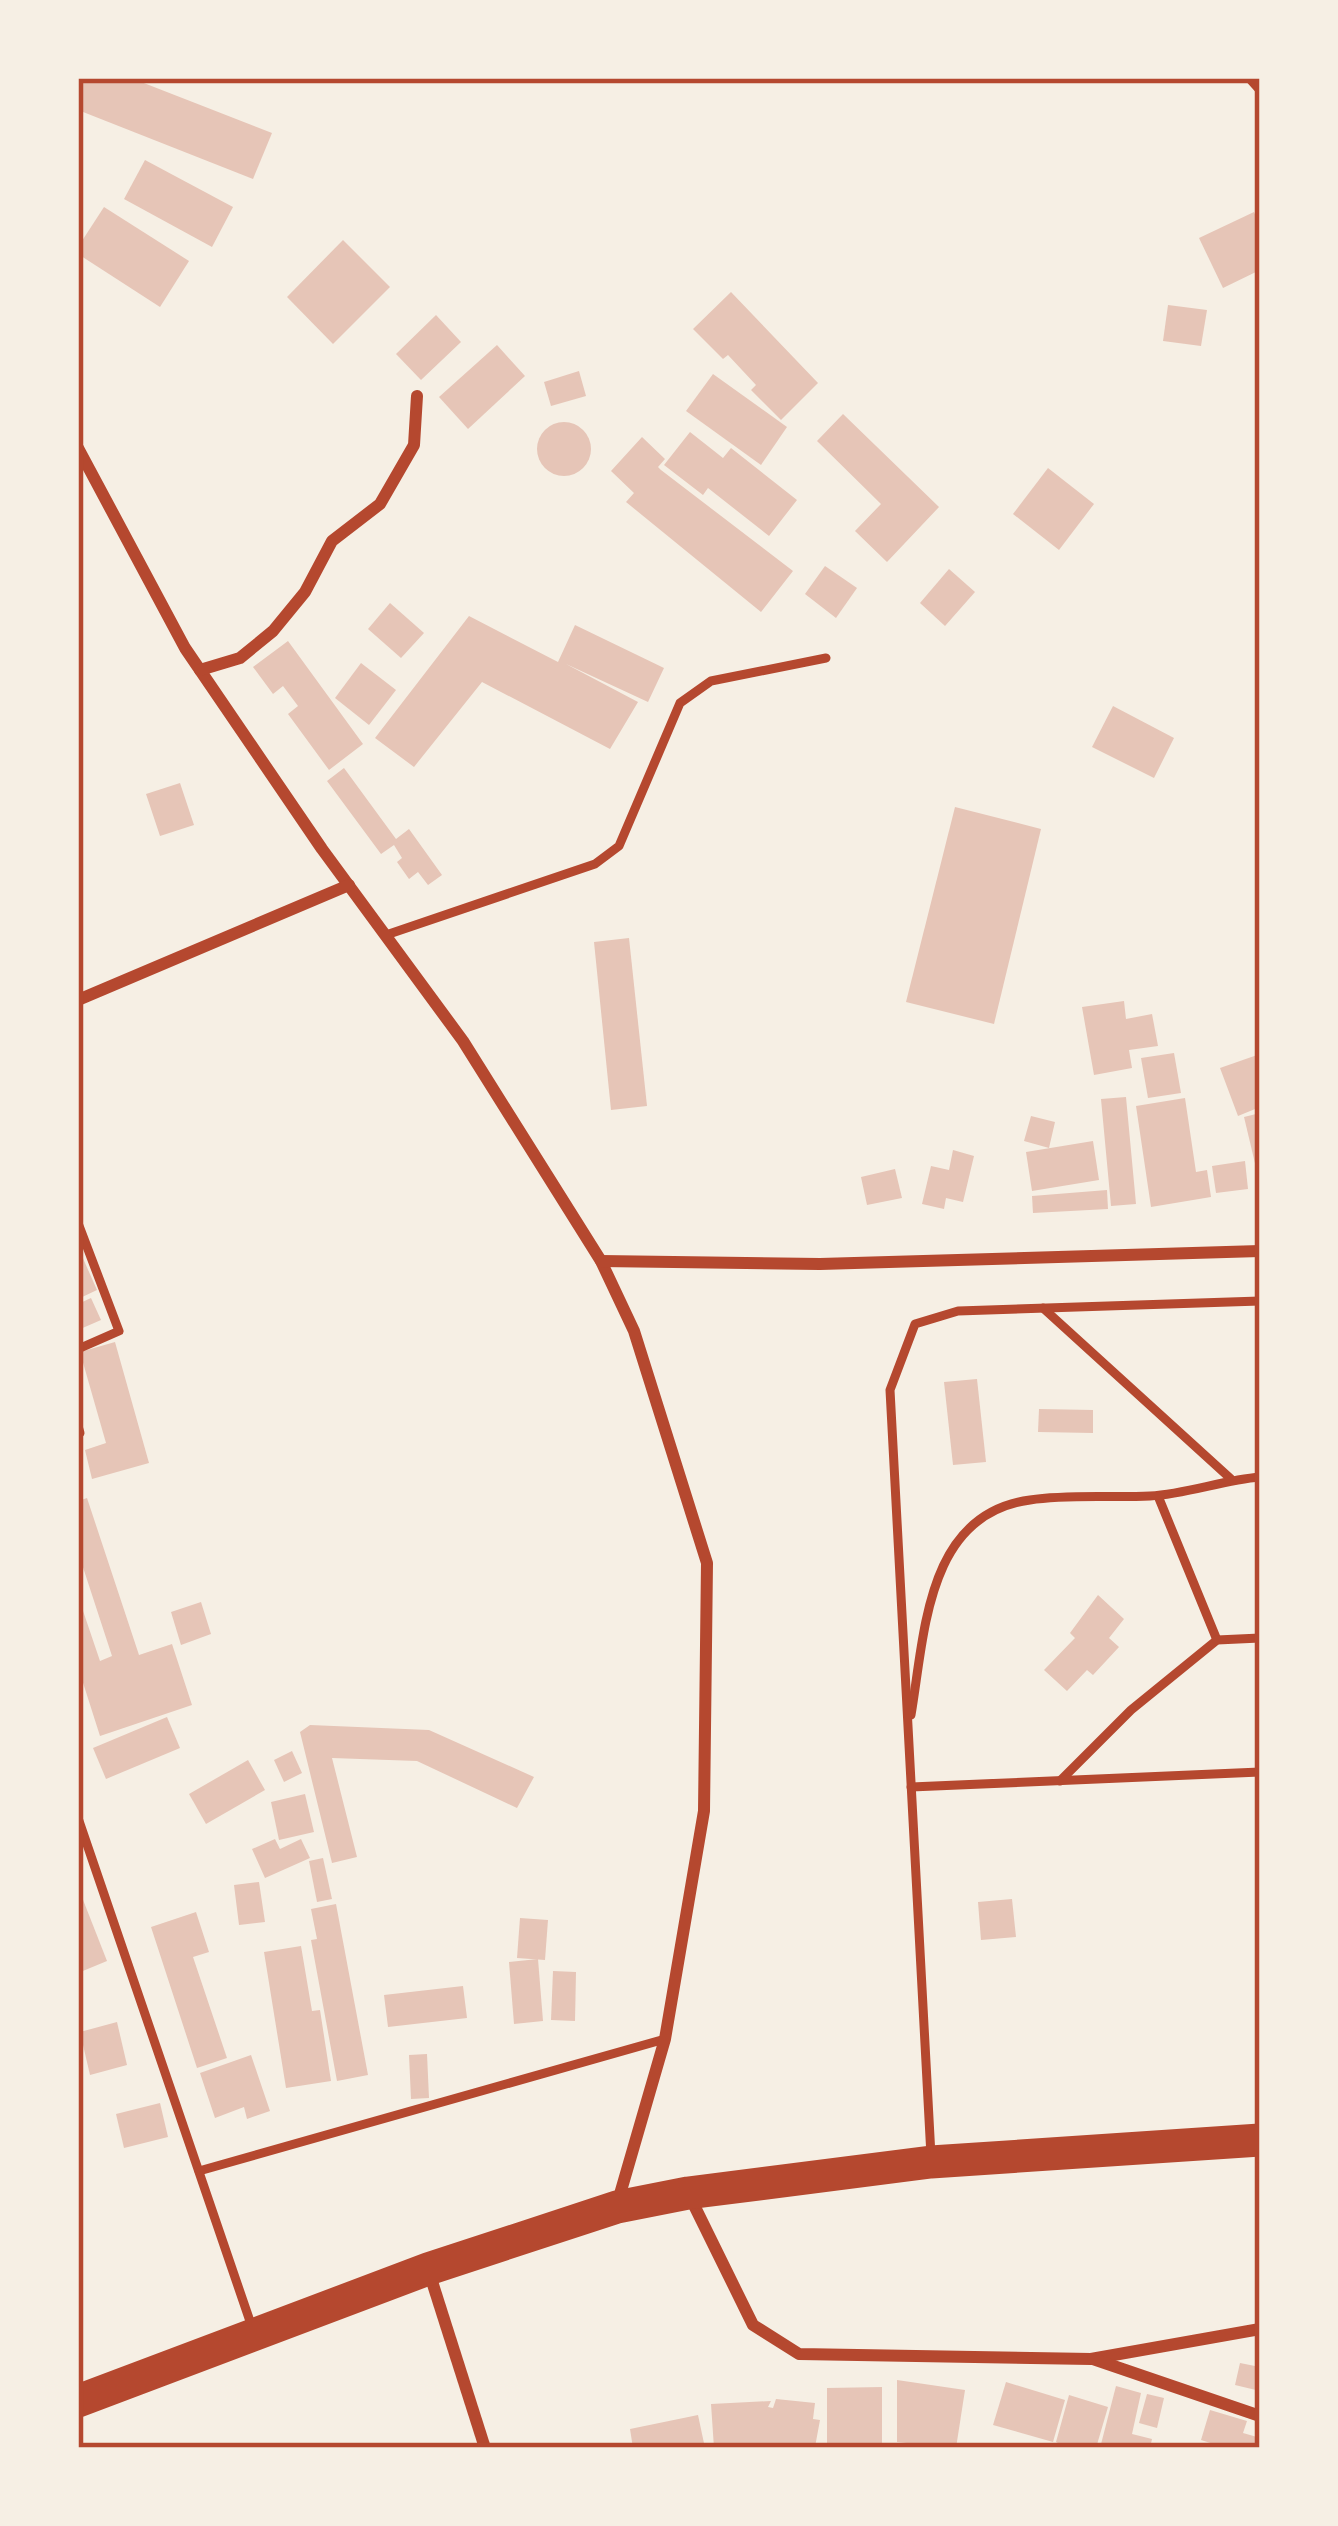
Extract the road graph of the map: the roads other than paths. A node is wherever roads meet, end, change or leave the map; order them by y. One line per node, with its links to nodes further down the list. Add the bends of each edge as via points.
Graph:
1 (1251, 78): 2 (street)
2 (1260, 88)
3 (417, 397): 6 (street, via 414,446 380,504 332,542 273,631 240,658)
4 (78, 448): 6 (street)
5 (826, 658): 8 (lane, via 711,681 680,703 619,846 595,865)
6 (200, 670): 7 (street)
7 (349, 886): 8 (street); 9 (street)
8 (386, 935): 12 (street, via 463,1041)
9 (78, 1000)
10 (78, 1223): 15 (lane, via 119,1330)
11 (1260, 1251): 12 (street)
12 (601, 1262): 26 (street, via 634,1331 707,1562 704,1810)
13 (1260, 1301): 14 (lane)
14 (1042, 1308): 17 (lane); 21 (lane, via 958,1310 915,1324 890,1390)
15 (78, 1349)
16 (1260, 1478): 17 (lane)
17 (1231, 1479): 18 (lane)
18 (1158, 1496): 20 (lane); 21 (lane, via 1028,1500 982,1514 948,1550 929,1607)
19 (1260, 1638): 20 (lane)
20 (1217, 1640): 23 (lane)
21 (908, 1732): 24 (lane)
22 (1260, 1772): 23 (lane)
23 (1060, 1780): 24 (lane)
24 (911, 1787): 28 (lane)
25 (78, 1818): 29 (lane)
26 (665, 2039): 29 (lane); 31 (street)
27 (1260, 2140): 28 (highway)
28 (931, 2162): 30 (highway)
29 (199, 2171): 34 (lane)
30 (688, 2193): 31 (highway); 35 (street, via 753,2325 799,2354)
31 (616, 2207): 32 (highway)
32 (428, 2270): 34 (highway); 38 (street)
33 (1260, 2329): 35 (street)
34 (254, 2335): 36 (highway)
35 (1091, 2359): 37 (street)
36 (78, 2401)
37 (1260, 2416)
38 (484, 2448)

